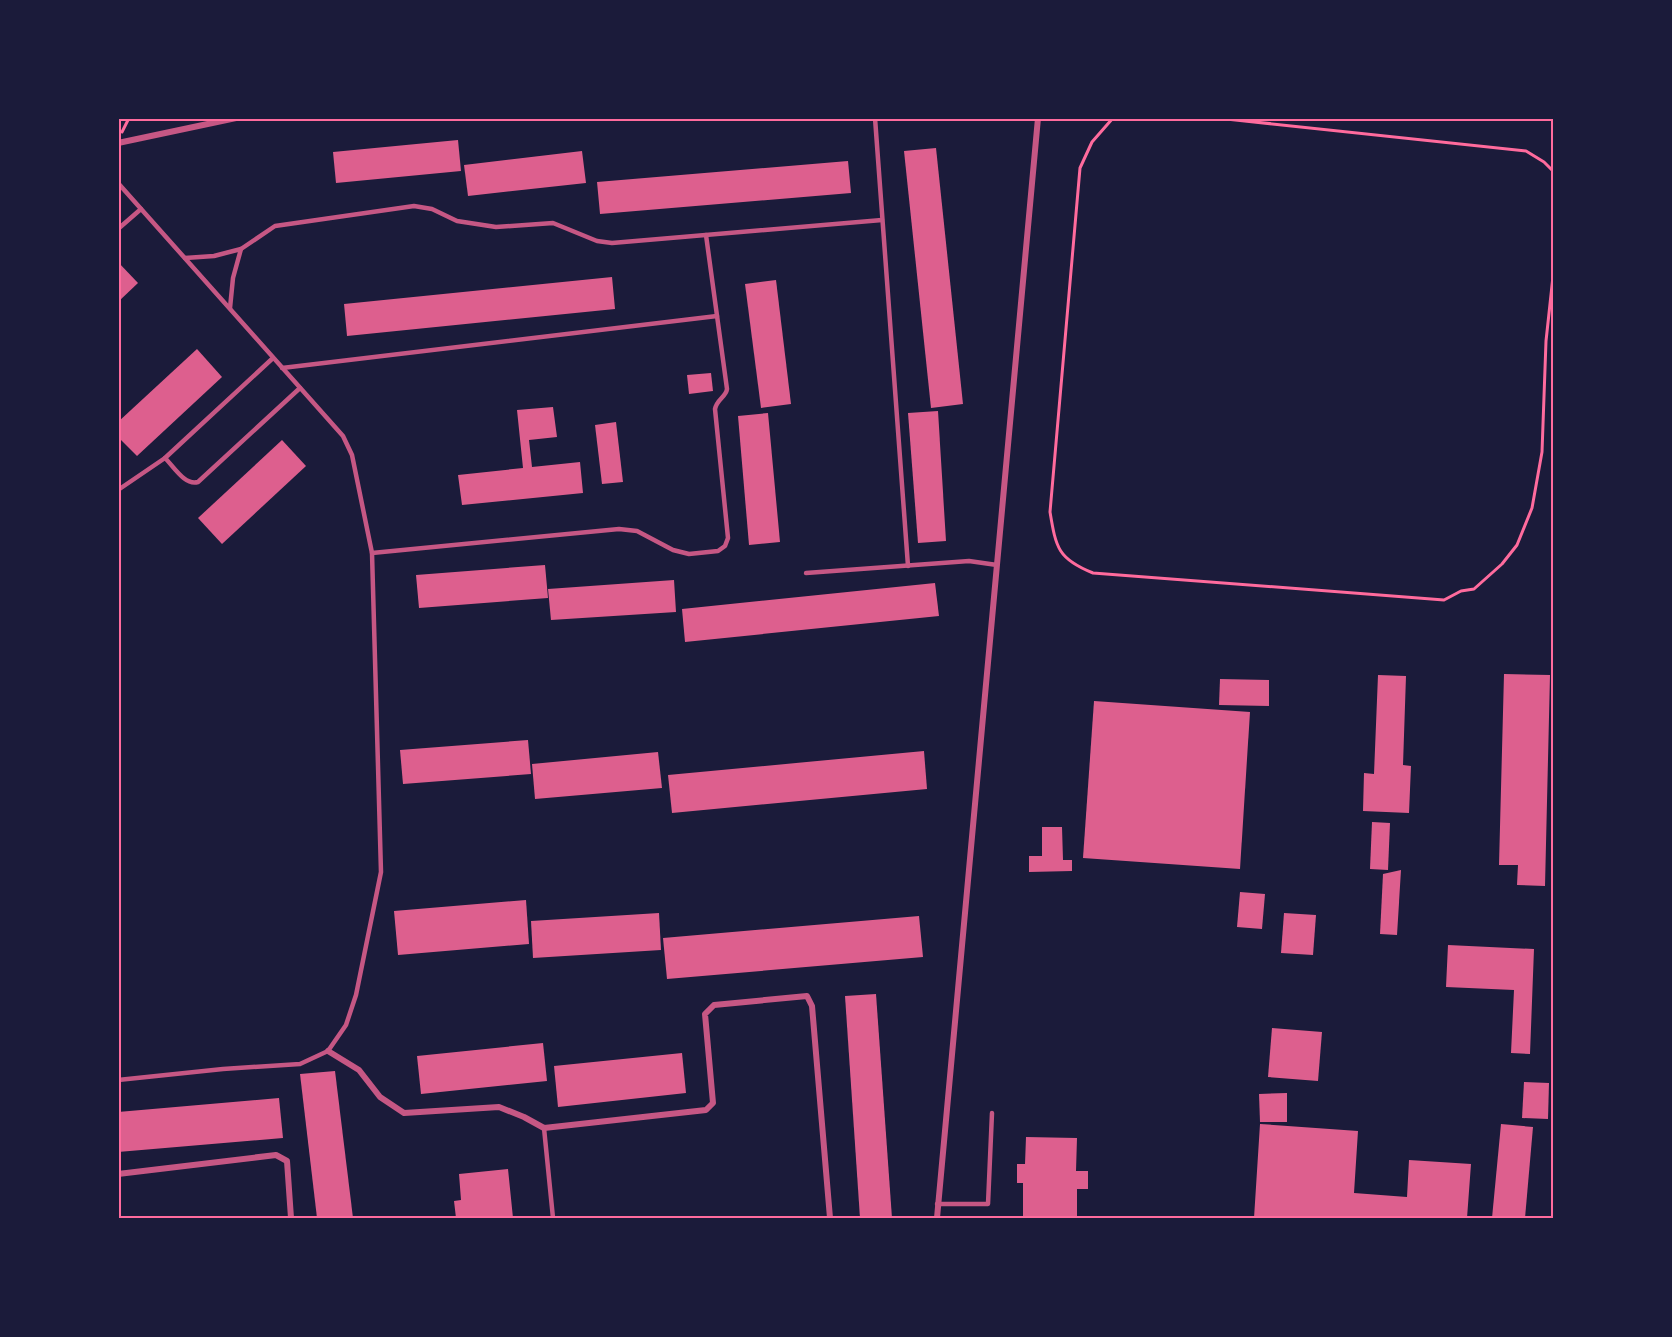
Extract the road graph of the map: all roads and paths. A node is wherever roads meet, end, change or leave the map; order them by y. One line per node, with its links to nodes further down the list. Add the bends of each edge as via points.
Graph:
1 (236, 118): 6 (street)
2 (875, 118): 10 (lane)
3 (1038, 118): 25 (street)
4 (1113, 118): 15 (path, via 1092,142 1080,168 1050,512 1061,553 1094,573 1444,600 1474,589 1517,545 1532,508 1542,452 1546,341)
5 (1217, 118): 7 (path, via 1526,151)
6 (118, 143)
7 (1554, 172)
8 (118, 183): 9 (lane)
9 (141, 209): 11 (lane); 14 (lane)
10 (882, 220): 12 (lane); 24 (lane)
11 (118, 229)
12 (706, 235): 13 (lane, via 604,243 553,223 496,227 457,221 432,209 414,206 276,226); 17 (lane)
13 (241, 249): 14 (lane); 16 (lane)
14 (185, 258): 16 (lane)
15 (1554, 267)
16 (230, 309): 18 (lane)
17 (717, 316): 19 (lane); 23 (lane, via 727,389 715,409 728,538 718,552 681,553 627,529)
18 (273, 358): 19 (lane); 21 (lane)
19 (282, 368): 20 (lane)
20 (300, 388): 21 (lane, via 198,482 187,482); 23 (lane, via 343,436 352,455)
21 (165, 458): 22 (lane)
22 (118, 490)
23 (372, 553): 27 (lane, via 381,872 356,995 346,1025)
24 (908, 566): 25 (lane, via 969,561); 26 (lane)
25 (997, 566): 32 (street)
26 (806, 573)
27 (328, 1051): 28 (lane, via 300,1064); 30 (street, via 359,1070 380,1097 404,1113 499,1107)
28 (118, 1080)
29 (992, 1113): 32 (lane, via 988,1204)
30 (544, 1128): 34 (lane); 35 (street, via 706,1110 713,1103 705,1014 714,1005 807,996 812,1005)
31 (118, 1174): 33 (street, via 276,1155 287,1161)
32 (937, 1204): 36 (street)
33 (291, 1218)
34 (553, 1218)
35 (830, 1218)
36 (937, 1218)

